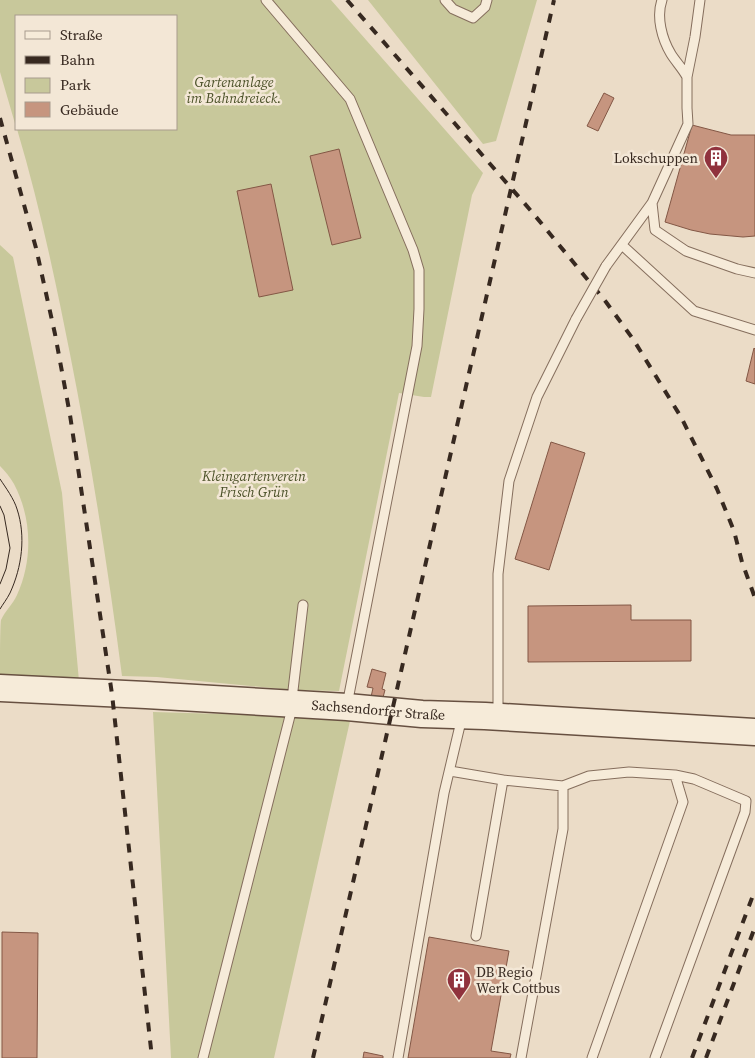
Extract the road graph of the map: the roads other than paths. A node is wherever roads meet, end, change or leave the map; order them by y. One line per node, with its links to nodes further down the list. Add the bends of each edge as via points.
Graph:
1 (266, 0): 14 (lane, via 350,99 419,270 417,346)
2 (445, 0): 3 (lane, via 453,9 473,18 485,7)
3 (487, 0)
4 (662, 0): 6 (lane, via 660,24 666,43)
5 (700, 0): 6 (lane)
6 (687, 77): 7 (lane, via 688,124)
7 (652, 203): 8 (lane); 9 (lane, via 655,230 686,251)
8 (622, 245): 10 (lane, via 694,311); 16 (lane, bridge, via 606,266 537,397 509,481 498,574)
9 (755, 273)
10 (755, 330)
11 (304, 605): 13 (lane)
12 (0, 688): 13 (street, Sachsendorfer Straße)
13 (291, 704): 14 (street, Sachsendorfer Straße); 23 (lane)
14 (347, 707): 15 (street, Sachsendorfer Straße)
15 (462, 715): 16 (street, Sachsendorfer Straße); 18 (lane)
16 (498, 717): 17 (street, Sachsendorfer Straße)
17 (755, 732)
18 (450, 771): 20 (lane); 24 (lane)
19 (675, 775): 21 (lane, via 629,772 590,776); 26 (lane, via 684,802); 27 (lane, via 694,778 746,801 746,806)
20 (503, 780): 21 (lane); 22 (lane)
21 (563, 786): 25 (lane, via 563,829)
22 (476, 936)
23 (203, 1058)
24 (398, 1058)
25 (522, 1058)
26 (592, 1058)
27 (655, 1058)

